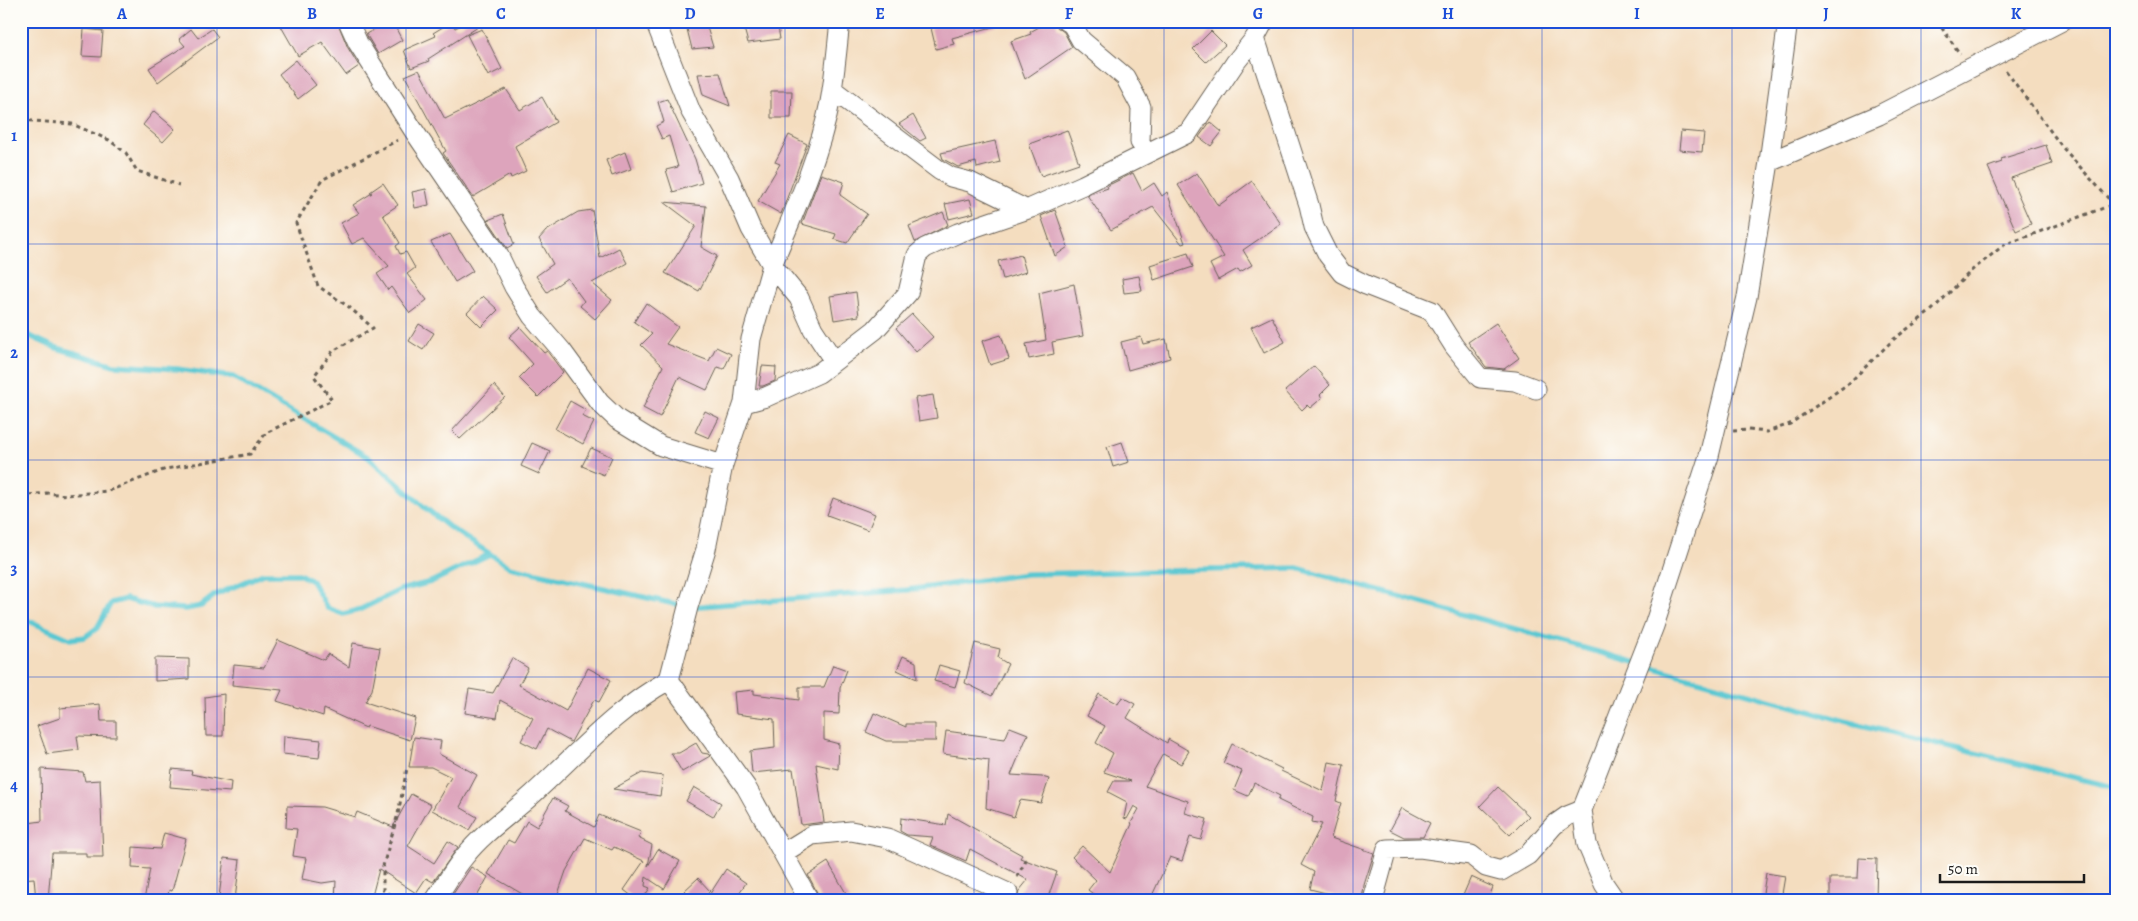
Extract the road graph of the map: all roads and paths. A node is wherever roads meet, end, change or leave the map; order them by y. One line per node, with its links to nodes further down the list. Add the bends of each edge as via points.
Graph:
1 (348, 21): 14 (street, via 358,43)
2 (654, 21): 21 (street, via 691,112 729,178 751,229)
3 (840, 21): 12 (street)
4 (1067, 21): 15 (street, via 1080,40 1126,77 1141,107 1140,142)
5 (1264, 21): 9 (street)
6 (1788, 21): 16 (street)
7 (1937, 21): 11 (path)
8 (2062, 21): 10 (street)
9 (1255, 38): 15 (street, via 1188,133); 23 (street, via 1314,227 1328,255 1342,273 1432,311 1480,378 1515,381)
10 (1995, 56): 11 (street); 18 (path, via 2063,148)
11 (1971, 69): 16 (street, via 1879,115)
12 (832, 89): 20 (street, via 939,170); 21 (street, via 804,187)
13 (21, 120): 17 (path, via 72,124 109,140 126,153 137,171)
14 (414, 131): 26 (street, via 499,256 532,316 577,370 600,404 617,419 661,446); 27 (path, via 322,180 296,223 318,286 373,328 333,351 314,376 332,400 266,433 250,454 166,469 108,491)
15 (1147, 153): 20 (street)
16 (1769, 162): 25 (street, via 1747,297)
17 (180, 185)
18 (2115, 203): 19 (path); 25 (path, via 2004,245 1971,271 1931,311 1894,339 1848,384 1790,424 1768,432 1740,430)
19 (2117, 208)
20 (1025, 209): 22 (street, via 958,233 917,255 908,293 875,330)
21 (772, 265): 22 (street, via 799,298); 24 (street, via 751,339)
22 (834, 361): 24 (street, via 818,373 766,397)
23 (1536, 389)
24 (744, 403): 26 (street)
25 (1713, 437): 30 (street, via 1654,626)
26 (723, 465): 28 (street, via 706,549)
27 (21, 496)
28 (669, 680): 31 (street, via 746,787); 34 (street, via 619,713 501,821 465,856)
29 (407, 768): 33 (path, via 383,866 383,890)
30 (1582, 810): 36 (street, via 1554,825 1528,855 1502,870 1486,867 1471,854 1420,848 1388,849); 37 (street, via 1587,844 1604,884)
31 (783, 853): 32 (street, via 812,835 851,831 887,838); 35 (street)
32 (1008, 893)
33 (397, 900)
34 (435, 900)
35 (809, 900)
36 (1373, 900)
37 (1615, 900)

